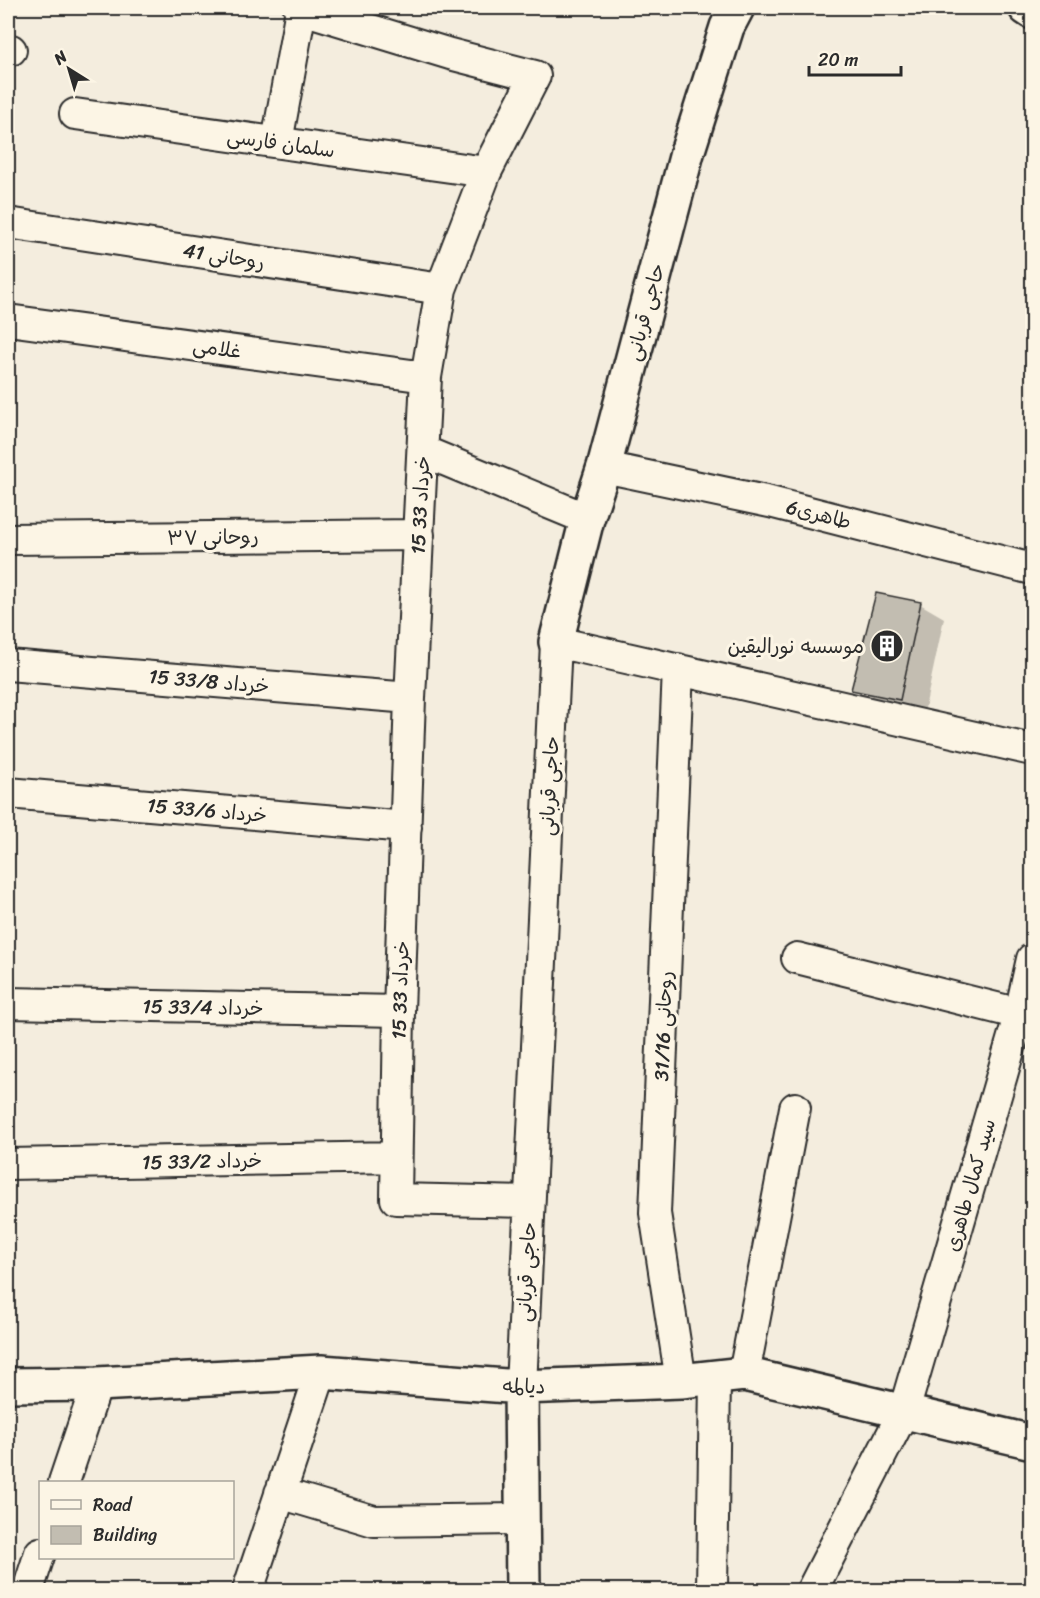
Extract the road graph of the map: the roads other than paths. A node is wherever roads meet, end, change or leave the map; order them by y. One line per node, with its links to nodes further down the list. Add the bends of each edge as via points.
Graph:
1 (300, 8): 6 (street); 7 (street, 15 خرداد 33, via 535,76)
2 (737, 8): 13 (main road, حاجی قربانی, via 727,27 687,153)
3 (1026, 8): 4 (main road)
4 (1032, 12)
5 (75, 114): 6 (street, سلمان فارسی)
6 (277, 142): 7 (street, سلمان فارسی)
7 (486, 172): 9 (street, 15 خرداد 33)
8 (8, 223): 9 (street, روحانی 41)
9 (441, 289): 11 (street, 15 خرداد 33)
10 (8, 320): 11 (street, غلامی)
11 (426, 377): 12 (street, 15 خرداد 33)
12 (423, 451): 14 (street); 15 (street, 15 خرداد 33)
13 (604, 467): 14 (main road, حاجی قربانی); 17 (street, طاهری6, via 770,502)
14 (587, 519): 18 (main road, حاجی قربانی)
15 (419, 535): 16 (street, روحانی ۳۷); 21 (street, 15 خرداد 33)
16 (8, 539)
17 (1032, 569)
18 (556, 642): 20 (street); 33 (street, حاجی قربانی)
19 (8, 665): 21 (street, 15 خرداد 33/8)
20 (678, 669): 22 (street); 36 (street, روحانی 31/16, via 655,1213)
21 (410, 698): 24 (street, 15 خرداد 33)
22 (1032, 750)
23 (8, 792): 24 (street, 15 خرداد 33/6)
24 (406, 827): 28 (street, 15 خرداد 33)
25 (797, 958): 29 (street)
26 (1032, 959): 29 (street, سید کمال طاهری)
27 (8, 1003): 28 (street, 15 خرداد 33/4)
28 (399, 1011): 31 (street, 15 خرداد 33)
29 (1026, 1015): 40 (street, سید کمال طاهری)
30 (795, 1108): 35 (street)
31 (396, 1157): 32 (street, 15 خرداد 33/2); 33 (street, 15 خرداد 33, via 396,1199)
32 (8, 1164)
33 (529, 1202): 39 (street, حاجی قربانی)
34 (321, 1372): 37 (main road, دیالمه); 39 (main road, دیالمه); 43 (street)
35 (730, 1377): 36 (main road, دیالمه); 40 (main road, دیالمه); 49 (street)
36 (681, 1381): 39 (main road, دیالمه)
37 (97, 1384): 38 (main road, دیالمه); 42 (street)
38 (8, 1385)
39 (521, 1387): 44 (main road, حاجی قربانی)
40 (904, 1411): 41 (main road, دیالمه); 50 (street, سید کمال طاهری)
41 (1032, 1442)
42 (64, 1481)
43 (280, 1493): 44 (street, via 374,1521); 47 (street)
44 (522, 1519): 48 (main road, حاجی قربانی)
45 (39, 1556): 46 (street)
46 (28, 1590)
47 (248, 1590)
48 (523, 1590)
49 (712, 1590)
50 (812, 1590)

